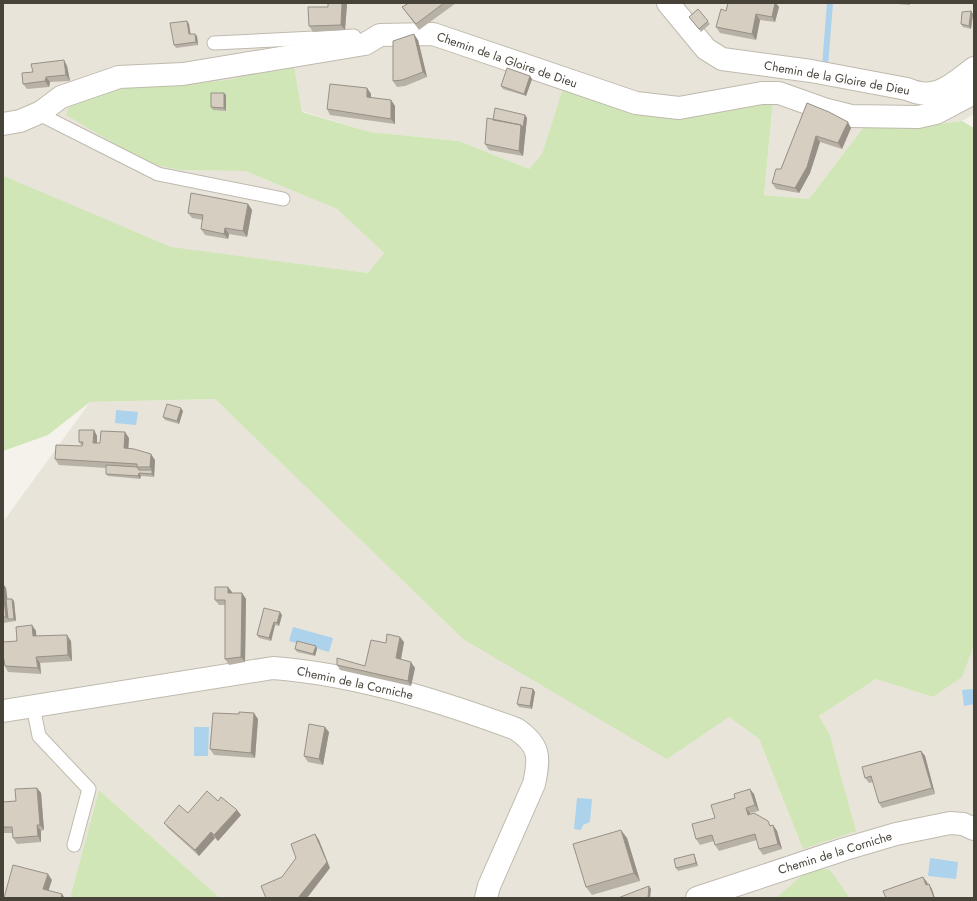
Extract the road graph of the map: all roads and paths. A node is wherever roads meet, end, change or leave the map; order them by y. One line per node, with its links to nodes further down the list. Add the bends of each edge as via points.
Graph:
1 (668, 3): 4 (street, Chemin de la Gloire de Dieu, via 706,48 722,59 810,71 927,95 945,89)
2 (380, 35): 3 (lane); 5 (street, Chemin de la Gloire de Dieu, via 433,34 636,103 679,108 762,93 779,93 851,116 918,116 936,113); 6 (street, Chemin de la Gloire de Dieu, via 366,44 323,52 183,74 119,77 61,97)
3 (214, 44)
4 (974, 68)
5 (974, 93)
6 (41, 112): 7 (street, Chemin de la Gloire de Dieu, via 20,121); 8 (lane, via 45,117 158,174)
7 (3, 124)
8 (283, 199)
9 (33, 706): 10 (street, Chemin de la Corniche); 12 (lane, via 39,736 89,789); 13 (street, Chemin de la Corniche, via 273,668 308,671 406,693 516,729 534,744 537,770 534,784)
10 (3, 711)
11 (974, 829): 14 (street, Chemin de la Corniche, via 963,824 950,823 896,834)
12 (74, 845)
13 (486, 898)
14 (697, 898)

